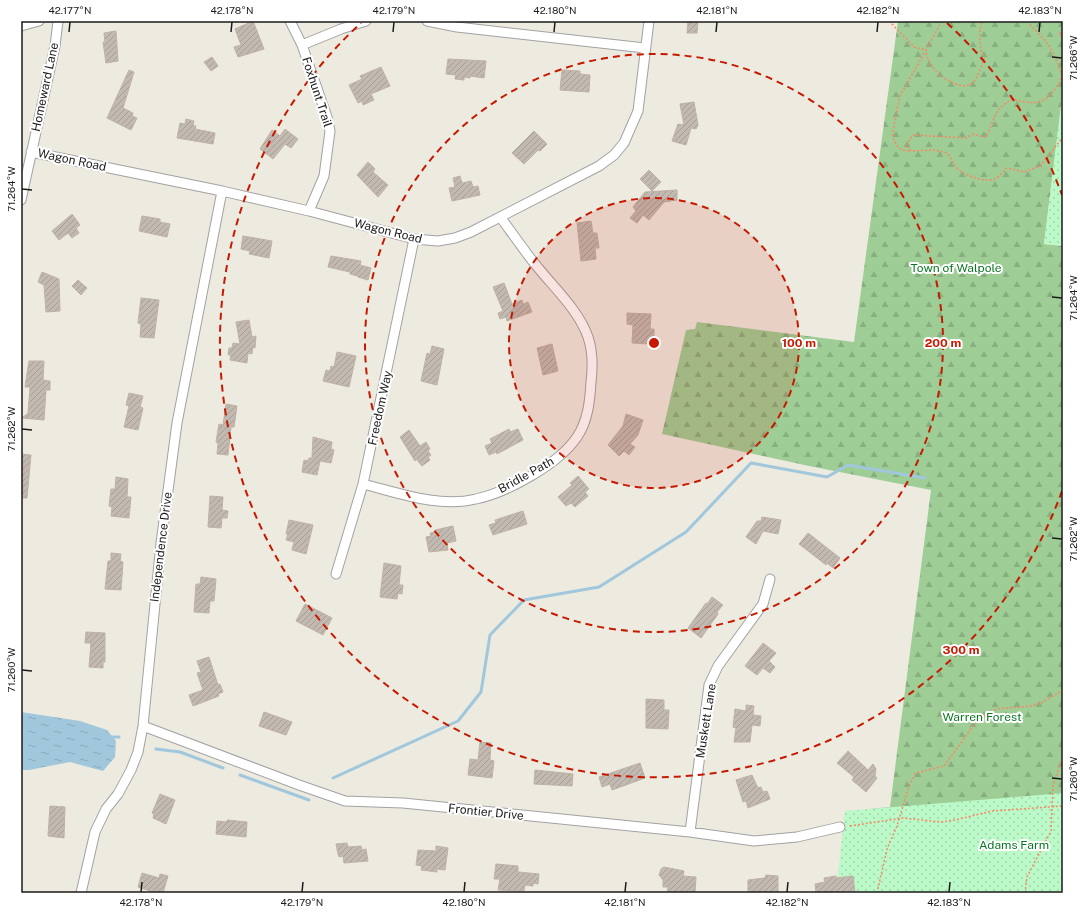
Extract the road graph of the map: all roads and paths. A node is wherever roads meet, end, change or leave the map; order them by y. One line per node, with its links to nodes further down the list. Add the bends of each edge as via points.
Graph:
1 (39, 21): 11 (street)
2 (58, 21): 19 (street, Homeward Lane)
3 (290, 21): 14 (street, Foxhunt Trail)
4 (366, 21): 14 (street)
5 (427, 21): 15 (street, via 457,27)
6 (649, 21): 15 (street, Wagon Road)
7 (889, 21): 16 (path, via 914,47)
8 (942, 21): 16 (path)
9 (982, 21): 16 (path, via 980,48 984,58 977,78 971,85 955,84 941,76 930,63)
10 (1028, 21): 18 (path, via 1054,51 1062,77 1050,96 1041,102 1022,103 1013,99 1004,104 996,111 992,126 985,137 973,134 966,138 913,135 906,145)
11 (21, 26)
12 (1063, 29): 13 (path, via 1059,34)
13 (1063, 37)
14 (302, 45): 22 (street, Foxhunt Trail, via 330,131 324,176)
15 (645, 48): 23 (street, Wagon Road, via 638,111 624,144 599,166)
16 (926, 50): 18 (path, via 900,96 892,137 904,151)
17 (1063, 137): 18 (path, via 1040,166 1024,172 1007,168 997,178 989,180 965,173 955,166 947,153 935,150)
18 (911, 151)
19 (31, 152): 20 (street, Wagon Road); 21 (street, Homeward Lane)
20 (222, 191): 22 (street, Wagon Road); 29 (street, Independence Drive, via 177,423 161,543)
21 (21, 200)
22 (309, 211): 24 (street, Wagon Road)
23 (501, 218): 24 (street, Wagon Road, via 455,238 430,242); 25 (street, Bridle Path, via 581,321 588,337 593,356 591,389 587,414 578,436 566,452 541,469 500,491 476,499 427,500)
24 (414, 239): 25 (street, Freedom Way)
25 (363, 484): 26 (street, Freedom Way)
26 (336, 574)
27 (770, 579): 35 (street, Muskett Lane, via 763,604 718,666 709,685)
28 (1063, 690): 33 (path, via 1043,702 996,710 979,718 944,766 916,774 909,786)
29 (144, 726): 35 (street, Frontier Drive, via 299,786 345,801 403,803); 36 (street, Independence Drive, via 131,770 118,794 106,809 95,832)
30 (1063, 757): 32 (path, via 1053,785)
31 (1063, 806): 32 (path)
32 (1052, 807): 33 (path, via 992,811 941,822); 38 (path, via 1051,831 1027,877)
33 (899, 819): 34 (path); 37 (path, via 887,849)
34 (840, 828): 35 (street, Frontier Drive, via 797,837 754,841)
35 (690, 832)
36 (81, 893)
37 (877, 893)
38 (1026, 893)

